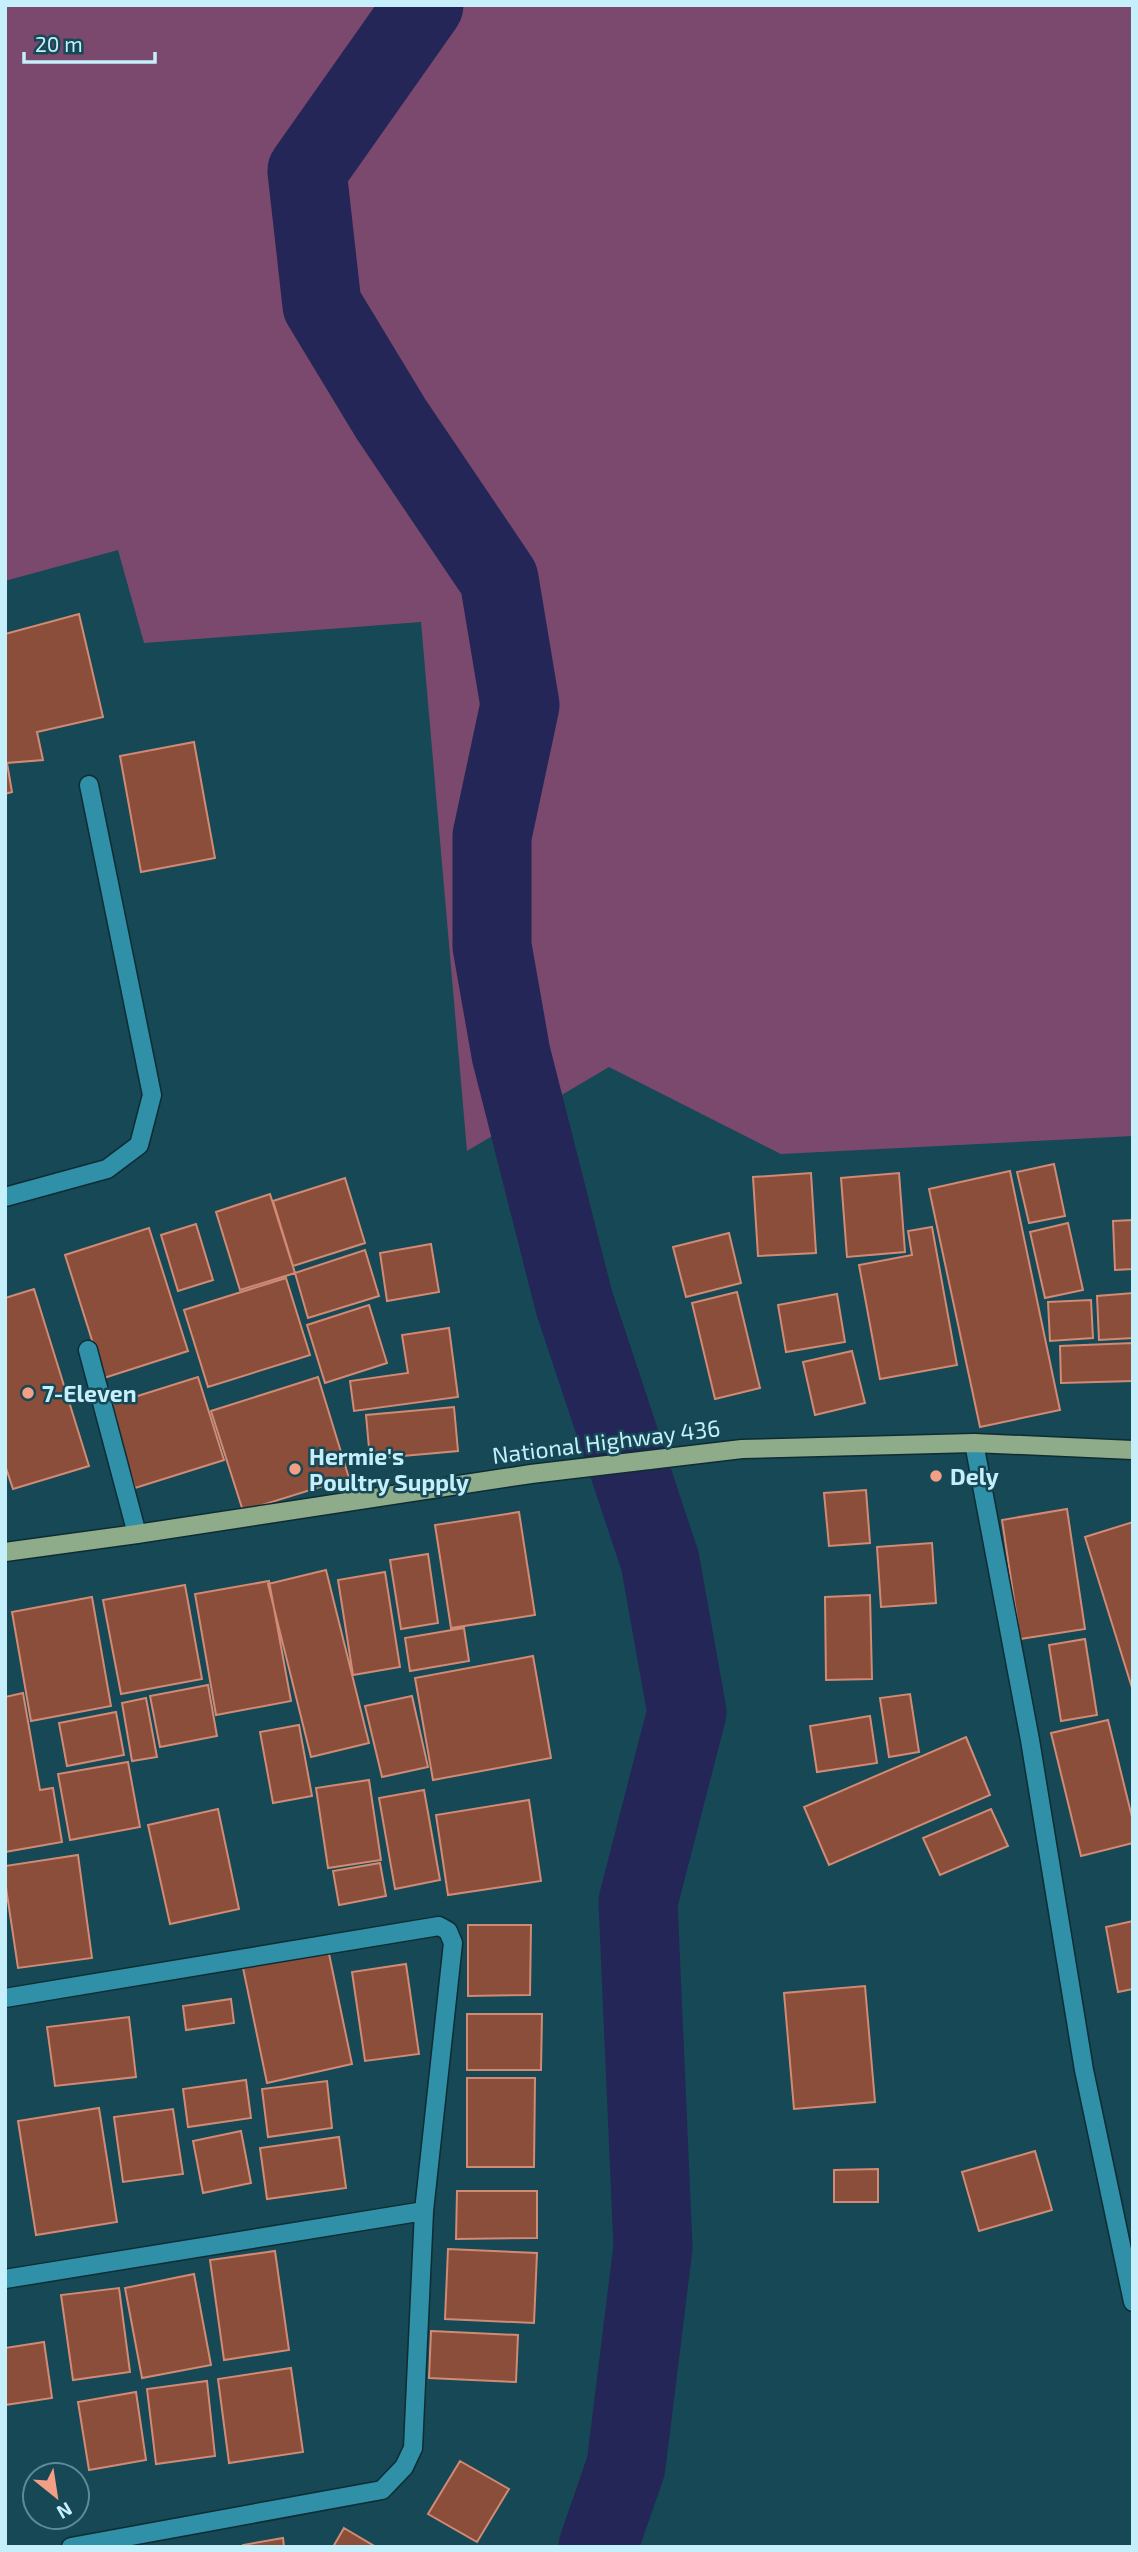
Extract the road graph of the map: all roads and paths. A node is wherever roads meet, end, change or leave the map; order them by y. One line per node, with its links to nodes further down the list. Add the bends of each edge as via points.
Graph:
1 (89, 785): 2 (street, via 152,1095 139,1145 107,1169)
2 (5, 1197)
3 (88, 1350): 6 (street)
4 (974, 1443): 5 (main road, National Highway 436); 6 (main road, National Highway 436, via 742,1449 531,1474); 11 (street, via 1030,1740 1084,2070)
5 (1133, 1450)
6 (137, 1534): 7 (main road, National Highway 436)
7 (5, 1552)
8 (5, 1998): 9 (street, via 439,1926 448,1931 453,1943)
9 (424, 2211): 10 (street); 12 (street, via 413,2448 404,2468 382,2490)
10 (5, 2279)
11 (1133, 2302)
12 (71, 2547)

